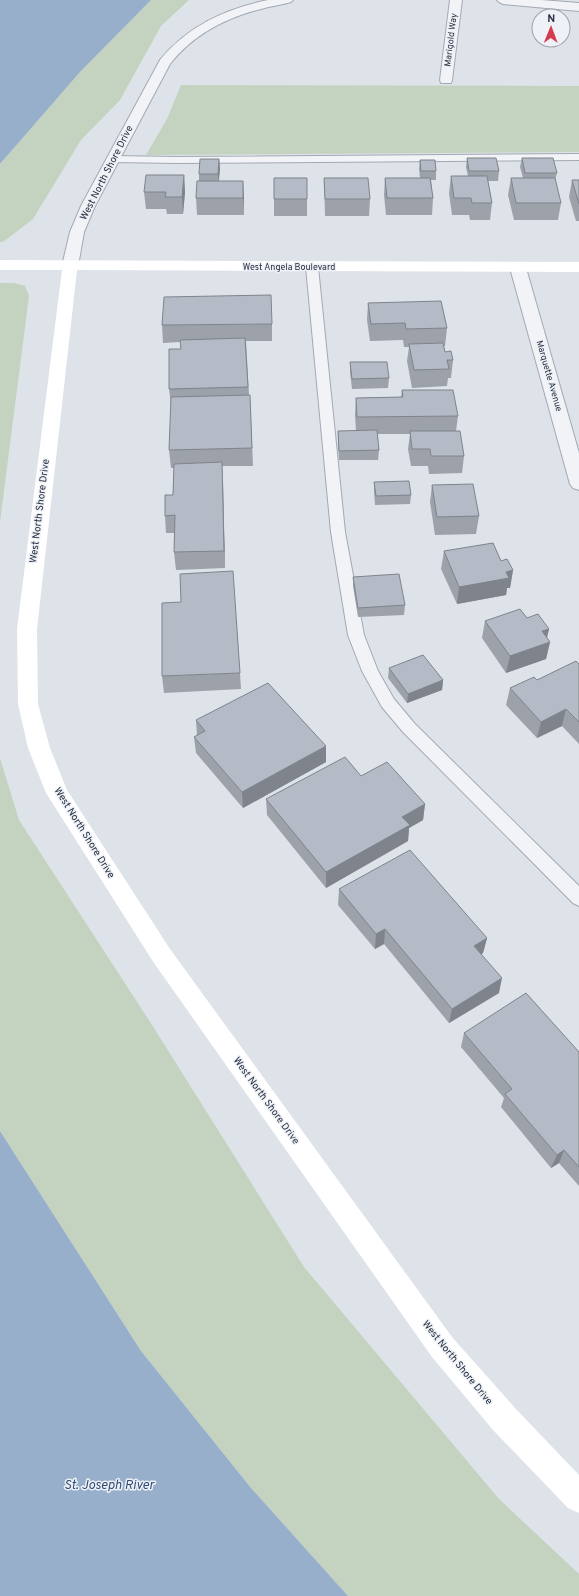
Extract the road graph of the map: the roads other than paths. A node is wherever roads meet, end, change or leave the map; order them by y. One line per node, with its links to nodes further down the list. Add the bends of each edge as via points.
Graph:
1 (288, 0): 7 (street, West North Shore Drive, via 246,10 219,20 180,44 164,63)
2 (456, 0): 5 (street, Marigold Way)
3 (503, 0): 4 (street)
4 (579, 8)
5 (446, 80)
6 (579, 158): 7 (lane)
7 (112, 159): 9 (street, West North Shore Drive, via 77,232)
8 (0, 265): 9 (street, West Angela Boulevard)
9 (70, 266): 10 (street, West Angela Boulevard); 15 (street, West North Shore Drive, via 27,629 28,704 39,748 55,787 162,956 442,1347 504,1419)
10 (312, 267): 12 (street, West Angela Boulevard); 14 (lane, via 338,532 356,635 370,671 388,703 409,728)
11 (579, 267): 12 (street, West Angela Boulevard)
12 (518, 268): 13 (street, Marquette Avenue)
13 (579, 484)
14 (579, 898)
15 (579, 1497)

